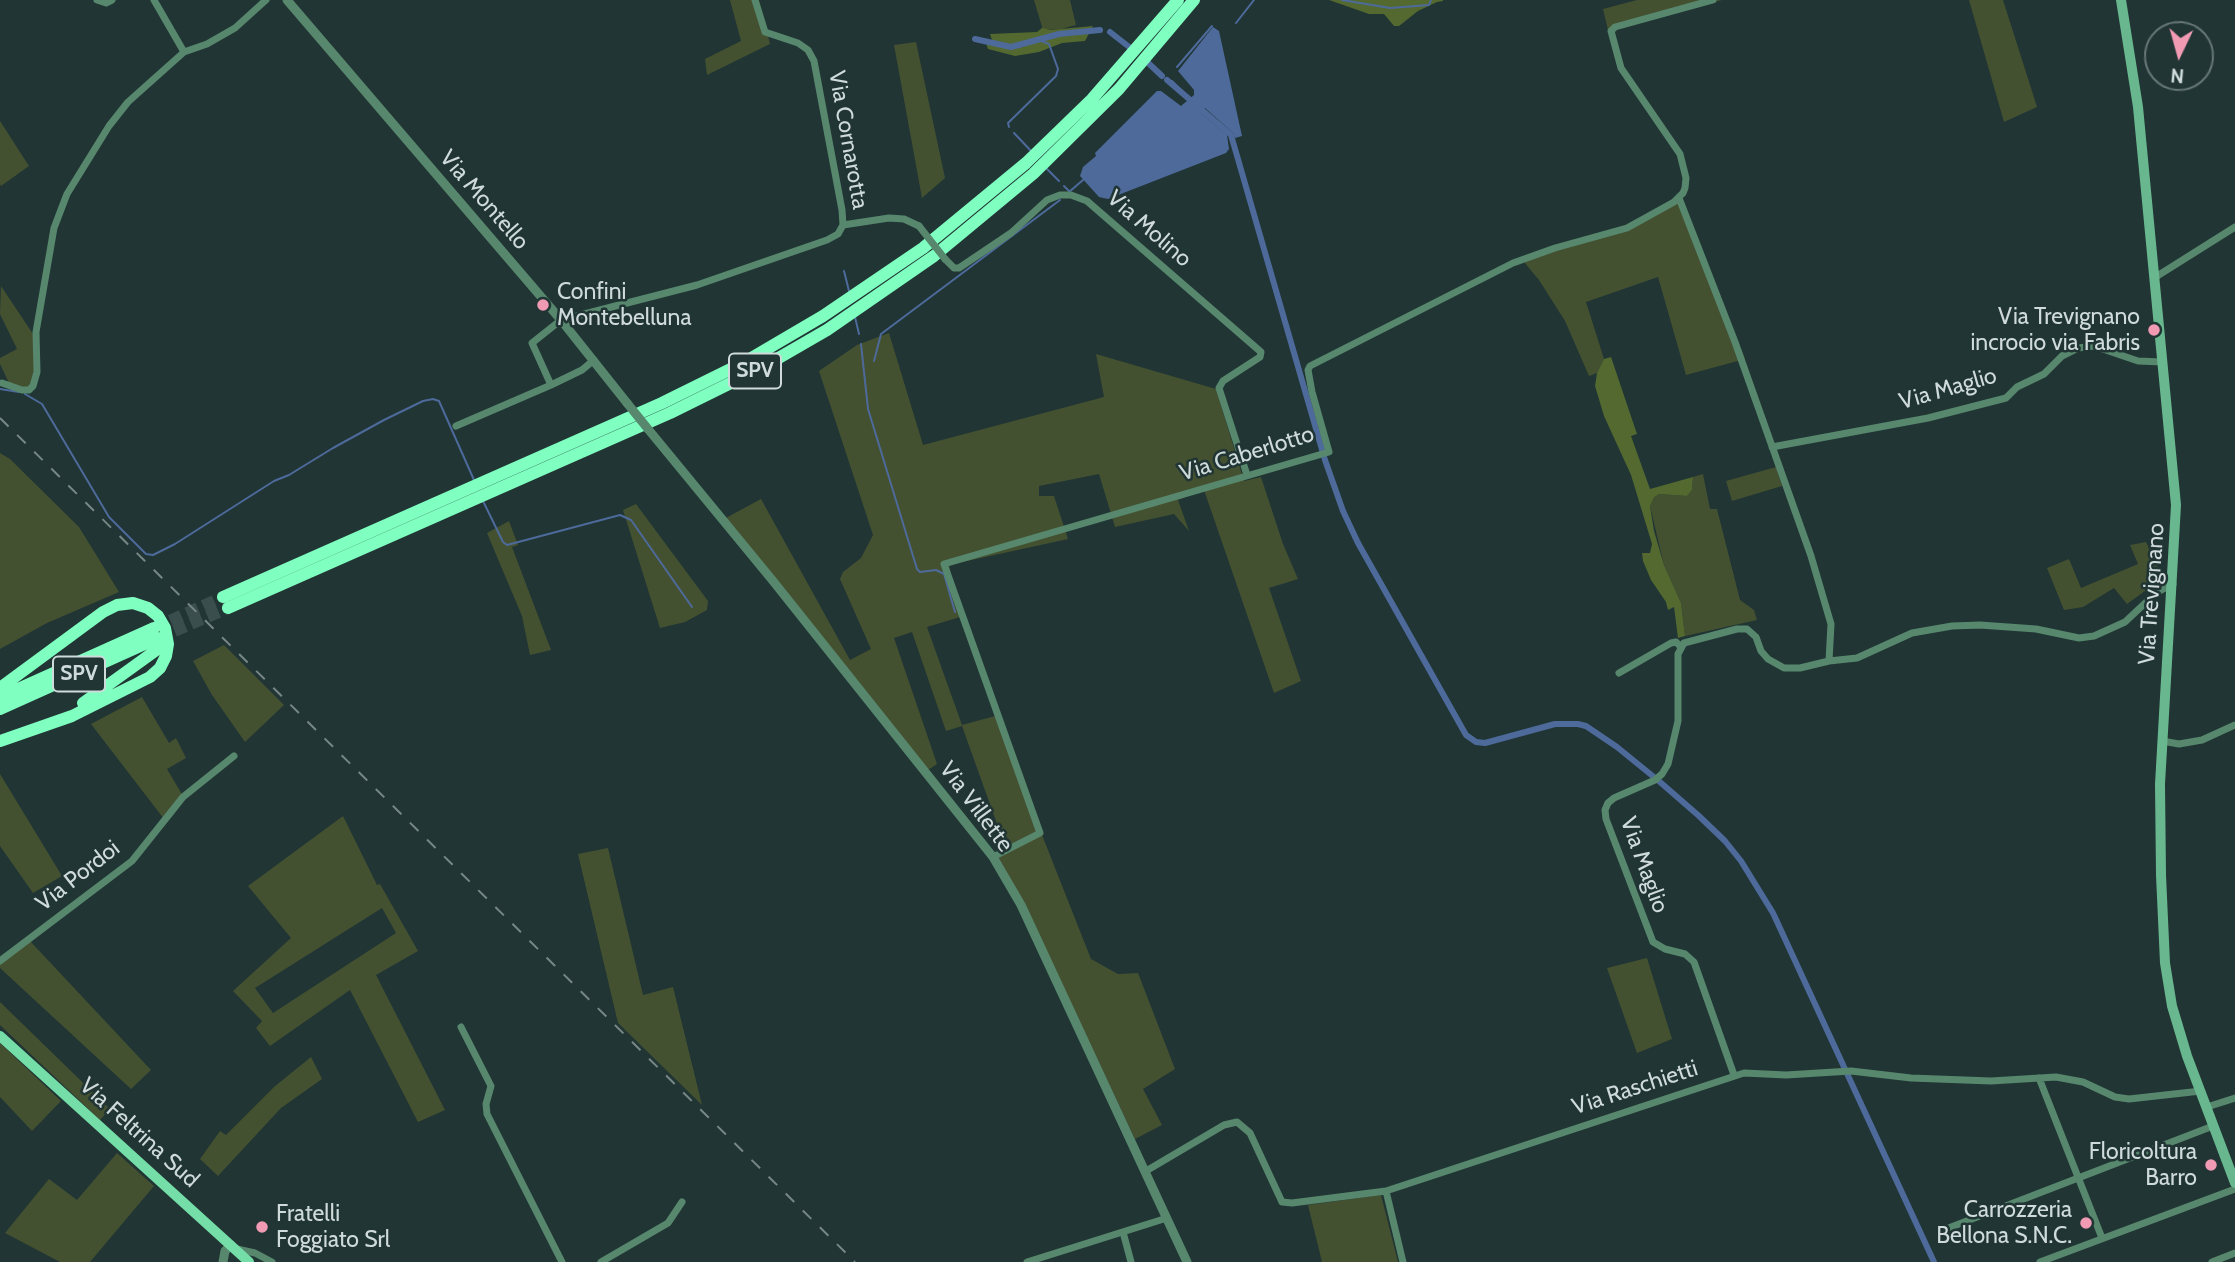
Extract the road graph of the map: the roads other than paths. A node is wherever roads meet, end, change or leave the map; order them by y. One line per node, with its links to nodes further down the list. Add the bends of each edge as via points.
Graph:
1 (97, 0): 2 (street)
2 (112, 0)
3 (154, 0): 11 (street)
4 (265, 0): 11 (street, via 234,28)
5 (287, 0): 16 (street, Via Montello)
6 (755, 0): 13 (street, Via Cornarotta, via 765,32 798,43 814,61)
7 (1178, 0): 8 (highway, SPV, via 1108,81 1026,163 923,248 823,316 662,403 227,606 729,385 804,344 954,241 1033,174 1119,89)
8 (1194, 0)
9 (1713, 0): 12 (street, via 1611,31 1621,68 1680,154 1686,178)
10 (2121, 0): 15 (main road, Via Trevignano, via 2135,81)
11 (184, 52): 19 (street, via 128,102 67,194 52,237 36,332 35,380 29,390)
12 (1679, 198): 23 (street); 24 (street, Via Caberlotto, via 1628,228 1513,263 1310,366 1307,370 1329,452)
13 (842, 225): 16 (street, Via Cornarotta, via 838,234 827,240 698,285); 24 (street, Via Molino, bridge, via 904,219 919,226 954,268 959,268 1011,233 1047,200 1071,195 1087,201 1261,352 1260,358 1219,388)
14 (2235, 228): 15 (street)
15 (2154, 278): 18 (main road, Via Trevignano)
16 (561, 320): 17 (street, Via Montello); 20 (street, via 532,343)
17 (594, 360): 20 (street); 22 (street, Via Montello, bridge)
18 (2162, 362): 23 (street, Via Maglio, via 2138,362 2094,346 2078,348 2006,398 1928,418); 25 (main road, Via Trevignano, via 2176,495)
19 (2, 383)
20 (551, 385): 21 (street)
21 (456, 426)
22 (648, 429): 38 (street, Via Villette)
23 (1772, 447): 28 (street, via 1831,624)
24 (1247, 475): 38 (street, Via Caberlotto, via 944,564 1040,833)
25 (2172, 584): 28 (street, via 2124,622 2094,636 1952,626 1912,633 1857,658); 36 (main road, Via Trevignano)
26 (158, 637): 31 (highway, SPV); 32 (highway, SPV); 33 (highway, via 100,693)
27 (1681, 647): 28 (street, via 1690,640 1743,628 1756,637 1768,659 1784,668); 29 (street, via 1671,643); 42 (street, Via Maglio, via 1678,721 1668,764 1658,778 1611,800 1606,819 1653,942 1685,954 1697,967)
28 (1829, 661)
29 (1619, 673)
30 (0, 688): 33 (highway, via 109,608 133,603 155,614 168,644 157,672 79,713)
31 (0, 697)
32 (0, 709)
33 (46, 724): 35 (highway)
34 (2235, 725): 36 (street, via 2202,740)
35 (0, 741)
36 (2162, 741): 44 (main road, Via Trevignano, via 2160,829 2167,979)
37 (234, 756): 39 (street, Via Pordoi, via 183,797 132,861)
38 (993, 857): 48 (street, Via Villette, via 1021,905)
39 (0, 961)
40 (461, 1027): 63 (street, via 491,1086 487,1114)
41 (0, 1036): 58 (main road, Via Feltrina Sud)
42 (1734, 1075): 43 (street, Via Raschietti, via 1852,1071 1950,1080); 52 (street, Via Raschietti)
43 (2039, 1078): 44 (street, Via Raschietti, via 2083,1082 2121,1099); 49 (street)
44 (2201, 1091): 46 (main road, Via Trevignano)
45 (2235, 1098): 46 (street)
46 (2207, 1107): 47 (main road, Via Trevignano)
47 (2214, 1126): 49 (street); 50 (main road, Via Trevignano)
48 (1146, 1171): 52 (street, Via Raschietti, via 1224,1125 1237,1122 1250,1133 1282,1202); 54 (street, Via Villette)
49 (2078, 1177): 55 (street); 57 (street)
50 (2235, 1183)
51 (2235, 1189): 57 (street)
52 (1386, 1191): 68 (street)
53 (682, 1202): 64 (street, via 668,1223)
54 (1167, 1218): 56 (street); 67 (street, Via Villette)
55 (1946, 1230)
56 (1122, 1232): 65 (street); 66 (street)
57 (2102, 1238): 69 (street)
58 (232, 1247): 60 (street, via 225,1251); 61 (main road, Via Feltrina Sud); 62 (street)
59 (2235, 1253): 70 (street)
60 (222, 1262)
61 (249, 1262)
62 (272, 1262)
63 (562, 1262)
64 (601, 1262)
65 (1027, 1262)
66 (1130, 1262)
67 (1187, 1262)
68 (1403, 1262)
69 (2040, 1262)
70 (2212, 1262)

